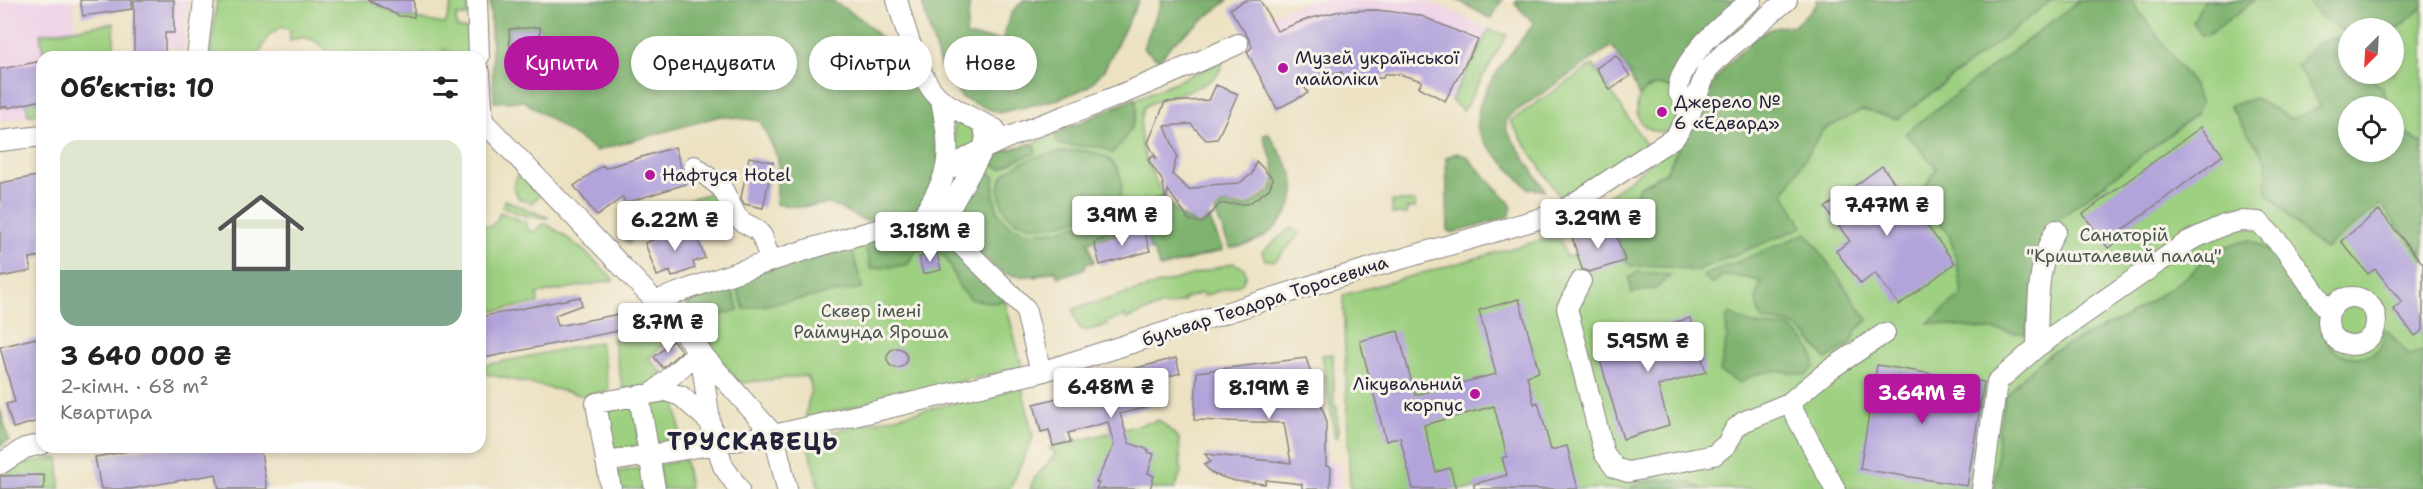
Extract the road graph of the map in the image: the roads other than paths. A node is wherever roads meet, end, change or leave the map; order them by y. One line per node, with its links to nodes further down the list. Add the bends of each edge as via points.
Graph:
1 (204, 0): 7 (street)
2 (477, 0): 8 (street)
3 (897, 0): 9 (street, via 912,49 929,86)
4 (1752, 0): 10 (street, via 1716,29 1683,71 1678,91)
5 (1787, 0): 10 (street, бульвар Теодора Торосевича, via 1707,70)
6 (1238, 44): 14 (street)
7 (198, 51)
8 (479, 51)
9 (941, 100): 11 (street); 18 (street)
10 (1689, 114): 28 (street, бульвар Теодора Торосевича, via 1675,136 1559,213 1321,282)
11 (983, 123): 14 (street); 16 (street)
12 (486, 128): 23 (street)
13 (36, 137): 15 (street)
14 (1011, 137): 16 (street)
15 (0, 141)
16 (983, 150): 18 (street); 19 (street, via 949,210)
17 (694, 166): 21 (street, via 722,188 738,217 762,236)
18 (945, 171): 19 (street)
19 (924, 222): 21 (street, via 897,225); 28 (street, via 941,228 956,240 1025,308)
20 (2056, 230): 26 (street, via 2046,245)
21 (770, 260): 23 (street)
22 (1581, 281): 30 (street, via 1566,308 1604,453 1615,468 1628,472 1714,455 1743,422)
23 (655, 301): 27 (street)
24 (2329, 312): 26 (street, via 2283,247 2259,222 2241,221 2189,241)
25 (1885, 333): 30 (street, via 1829,370)
26 (2037, 347): 43 (street, via 1998,381)
27 (700, 350): 29 (street); 31 (street); 32 (street)
28 (1041, 372): 32 (street, бульвар Теодора Торосевича)
29 (646, 394): 31 (street, via 666,391 681,396); 35 (street); 36 (street, via 596,404)
30 (1789, 403): 42 (street)
31 (710, 422): 33 (street)
32 (774, 435): 33 (street, бульвар Теодора Торосевича); 41 (street)
33 (725, 442): 35 (street, бульвар Теодора Торосевича); 40 (street, via 723,466)
34 (36, 445): 37 (street)
35 (649, 455): 36 (street, бульвар Теодора Торосевича); 39 (street)
36 (606, 462): 38 (street)
37 (0, 464)
38 (611, 489)
39 (655, 489)
40 (739, 489)
41 (787, 489)
42 (1835, 489)
43 (1982, 489)

